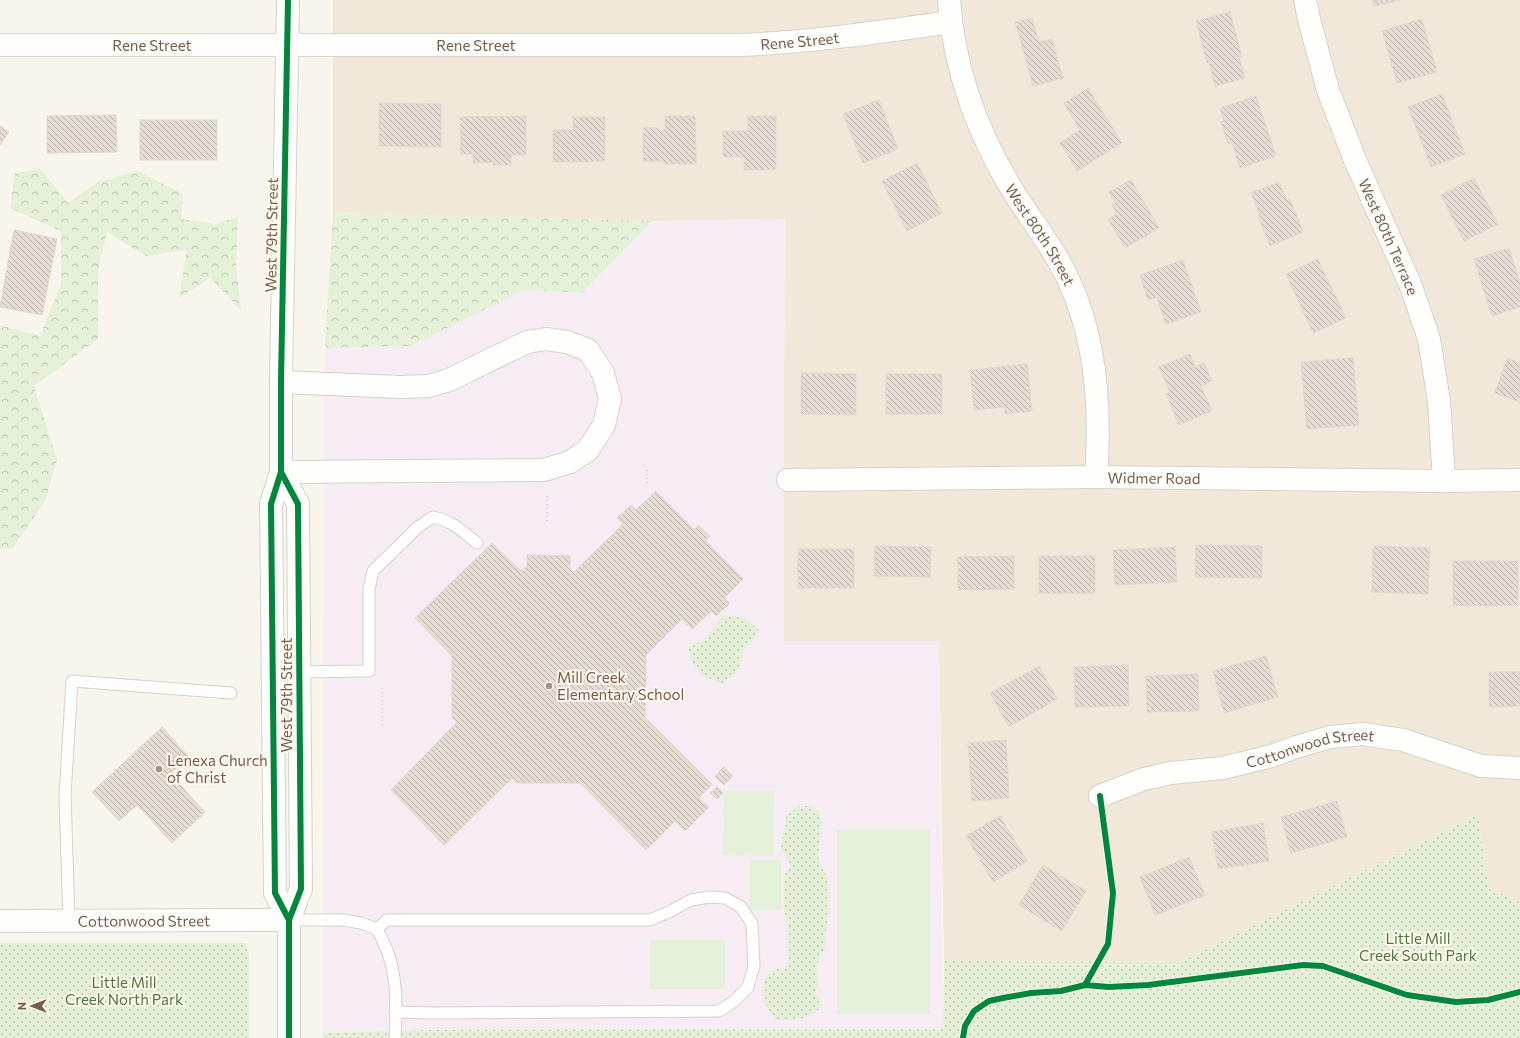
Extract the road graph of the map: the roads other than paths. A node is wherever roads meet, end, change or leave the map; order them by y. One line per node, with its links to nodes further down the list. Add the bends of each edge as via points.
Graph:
1 (288, 0): 6 (street, West 79th Street)
2 (949, 0): 4 (street, West 80th Street)
3 (1305, 0): 12 (street, West 80th Terrace, via 1328,90 1355,160 1412,286 1429,339 1439,401)
4 (950, 22): 6 (street, Rene Street, via 787,43 741,45); 9 (street, West 80th Street, via 968,97 992,156 1059,260 1078,304 1089,341 1098,395 1099,441)
5 (0, 45): 6 (street, Rene Street)
6 (288, 45): 7 (street, West 79th Street)
7 (280, 382): 8 (street, West 79th Street); 8 (street, via 429,386 449,380 527,342 546,339 567,342 588,350 603,373 610,399 604,425 588,450 570,462 544,470)
8 (281, 472): 14 (street, West 79th Street, via 298,504); 18 (street, West 79th Street, via 271,504 274,866 275,893)
9 (1096, 477): 10 (street, Widmer Road); 12 (street, Widmer Road)
10 (788, 480)
11 (1520, 480): 12 (street, Widmer Road)
12 (1444, 481)
13 (476, 543): 14 (lane, via 452,523 442,519 433,518 418,527 373,570 369,589 369,671)
14 (299, 672): 18 (street, West 79th Street, via 301,890)
15 (231, 693): 20 (lane, via 72,681 65,795)
16 (1520, 768): 17 (street, Cottonwood Street, via 1481,766 1403,740 1363,734 1330,736 1272,756 1223,768 1171,773 1144,779)
17 (1100, 796)
18 (289, 920): 20 (street, Cottonwood Street); 21 (lane, via 343,920); 23 (street, West 79th Street)
19 (0, 921): 20 (street, Cottonwood Street)
20 (69, 921)
21 (377, 929): 22 (lane, via 394,973); 22 (lane, via 387,920 649,920 691,900 709,897 726,898 741,907 752,924 754,966 748,988 719,1011)
22 (395, 1012): 24 (lane)
23 (289, 1038)
24 (395, 1038)

